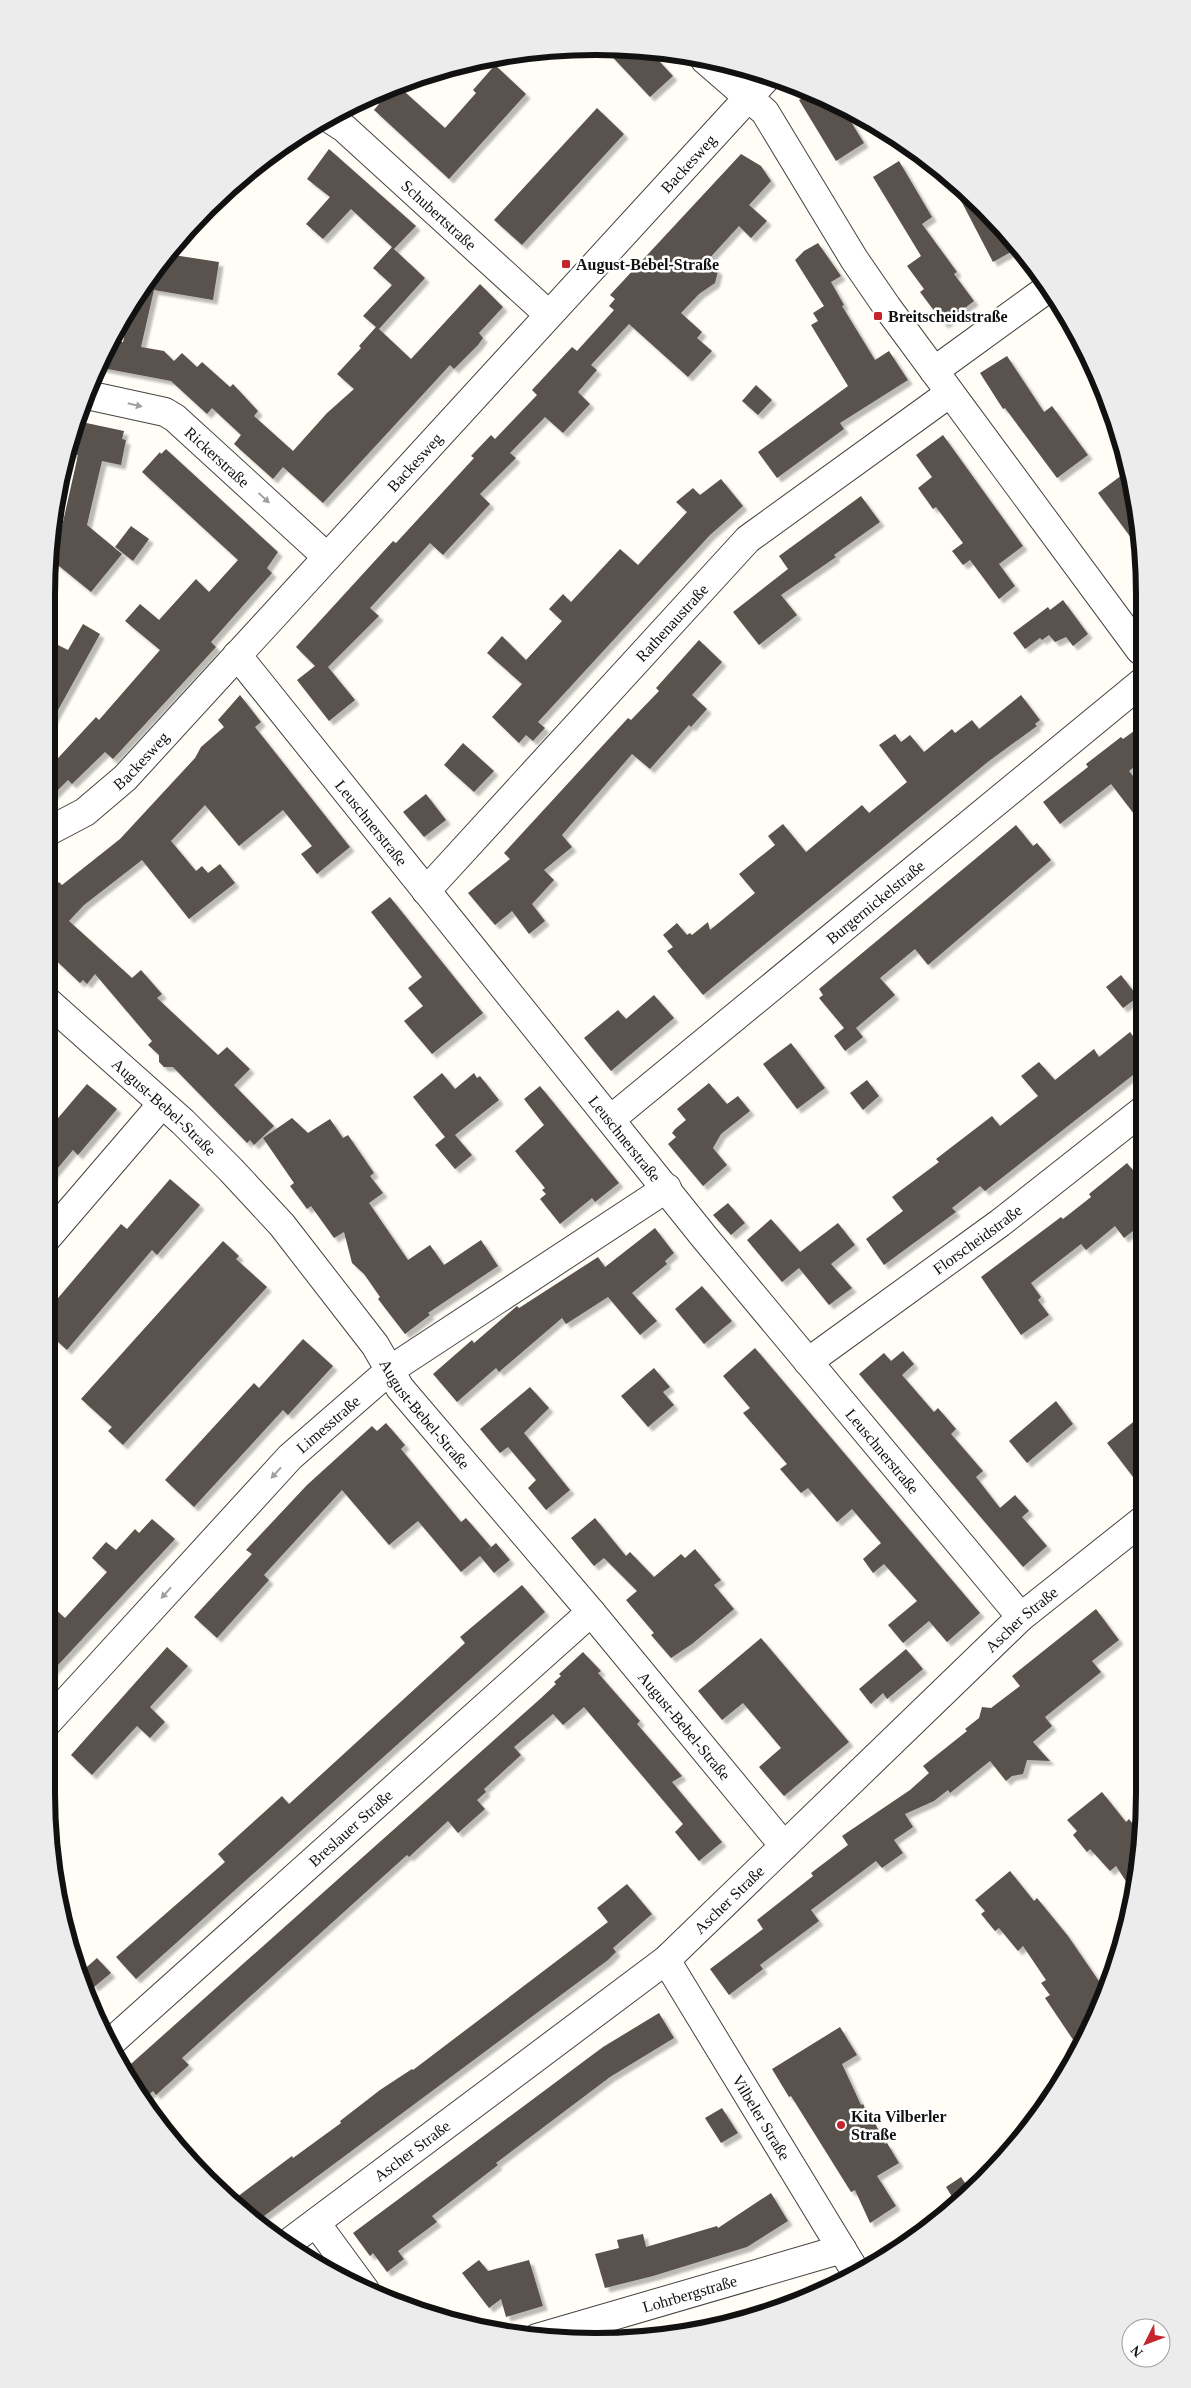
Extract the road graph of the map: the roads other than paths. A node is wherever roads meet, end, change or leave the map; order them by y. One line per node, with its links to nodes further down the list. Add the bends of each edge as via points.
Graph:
1 (716, 68): 3 (street)
2 (762, 82): 3 (street, Backesweg)
3 (747, 96): 6 (street, Backesweg); 7 (street, via 765,112 854,259)
4 (335, 122): 6 (street, Schubertstraße)
5 (1043, 292): 7 (street)
6 (548, 314): 10 (street, Backesweg)
7 (934, 370): 8 (street)
8 (950, 393): 11 (street); 15 (street, Rathenaustraße, via 748,539)
9 (93, 396): 10 (street, Rickerstraße, one-way to 10, via 166,412 175,418)
10 (326, 557): 12 (street, Backesweg)
11 (1136, 645)
12 (237, 655): 14 (street, Backesweg, via 105,796 85,812); 15 (street, Leuschnerstraße)
13 (1136, 686): 19 (street, Burgernickelstraße)
14 (55, 828)
15 (426, 890): 19 (street, Leuschnerstraße)
16 (55, 1008): 17 (street, August-Bebel-Straße)
17 (162, 1104): 21 (street); 23 (street, August-Bebel-Straße, via 282,1224 375,1345)
18 (1136, 1116): 22 (street, Florscheidstraße, via 1000,1223)
19 (611, 1119): 20 (street, Leuschnerstraße)
20 (667, 1188): 22 (street, Leuschnerstraße); 23 (street, Limesstraße)
21 (55, 1229)
22 (808, 1362): 26 (street, Leuschnerstraße)
23 (390, 1370): 25 (street, August-Bebel-Straße, via 400,1388); 27 (street, Limesstraße, one-way to 27, via 290,1457)
24 (1136, 1526): 26 (street, Ascher Straße)
25 (591, 1612): 28 (street, August-Bebel-Straße); 30 (street, Breslauer Straße)
26 (1021, 1617): 28 (street, Ascher Straße)
27 (55, 1714)
28 (784, 1846): 29 (street, Ascher Straße)
29 (666, 1960): 31 (street, Ascher Straße); 33 (street, Vilbeler Straße)
30 (115, 2039)
31 (316, 2223): 32 (street, Ascher Straße); 35 (street)
32 (292, 2240)
33 (842, 2249): 34 (street, Vilbeler Straße); 36 (street, Lohrbergstraße)
34 (853, 2268)
35 (355, 2277)
36 (558, 2332)

